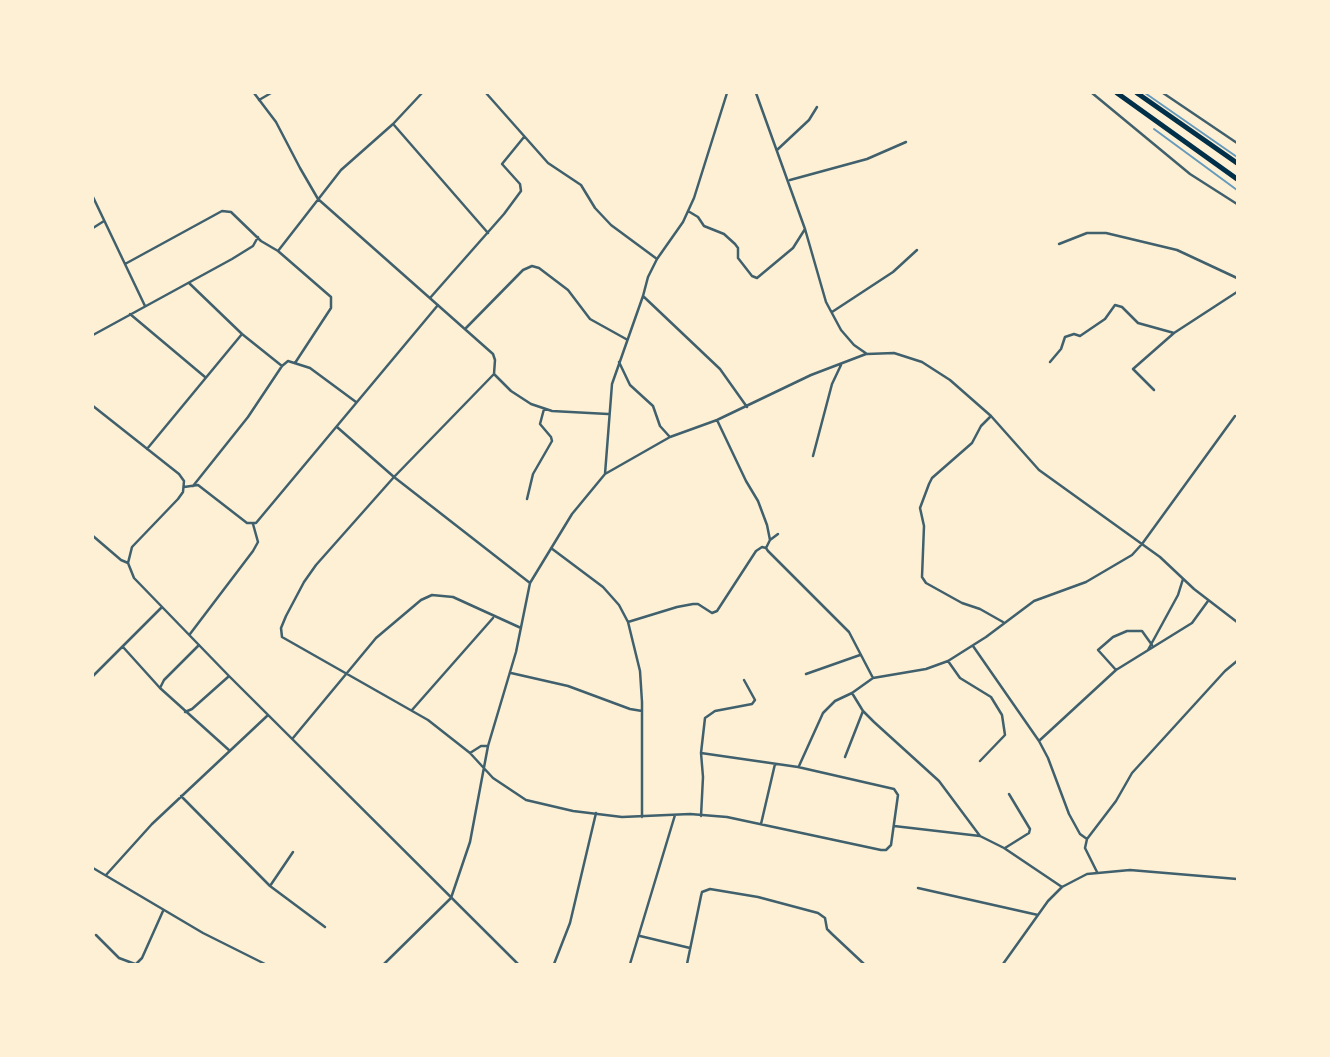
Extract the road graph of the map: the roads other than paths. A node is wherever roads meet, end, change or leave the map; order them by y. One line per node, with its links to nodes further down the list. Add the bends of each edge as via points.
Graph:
1 (254, 93): 11 (street)
2 (271, 93): 11 (street)
3 (422, 93): 13 (street)
4 (486, 93): 14 (street)
5 (727, 93): 24 (street)
6 (756, 93): 17 (street)
7 (1092, 93): 23 (street, via 1189,174)
8 (1117, 93): 19 (highway)
9 (1137, 93): 18 (highway)
10 (1163, 93): 16 (street)
11 (258, 100): 22 (street, via 276,122)
12 (817, 107): 17 (street)
13 (393, 124): 22 (street, via 341,170); 28 (street)
14 (525, 136): 28 (street, via 502,164 521,191); 33 (street, via 548,163 581,185 611,226)
15 (906, 142): 20 (street, via 867,159)
16 (1237, 143)
17 (777, 150): 20 (street)
18 (1237, 163)
19 (1237, 179)
20 (789, 180): 27 (street)
21 (93, 197): 25 (street)
22 (318, 199): 32 (street); 39 (street)
23 (1237, 204)
24 (688, 211): 27 (street, via 735,244 738,258 757,278 793,248); 33 (street)
25 (104, 220): 26 (street); 34 (street)
26 (93, 228)
27 (805, 229): 42 (street)
28 (488, 233): 39 (street)
29 (258, 237): 32 (street); 34 (street, via 224,210); 36 (street, via 253,246)
30 (1059, 244): 35 (street, via 1087,233 1106,233 1177,250)
31 (917, 250): 42 (street, via 893,272)
32 (278, 251): 52 (street, via 332,300)
33 (657, 259): 38 (street)
34 (125, 264): 41 (street)
35 (1237, 278)
36 (189, 283): 41 (street); 46 (street)
37 (1237, 292): 45 (street)
38 (643, 296): 48 (street); 60 (street, via 720,369)
39 (430, 298): 40 (street)
40 (438, 305): 44 (street); 58 (street)
41 (145, 306): 43 (street)
42 (831, 312): 49 (street, via 849,340)
43 (130, 314): 47 (street); 56 (street)
44 (466, 328): 48 (street, via 532,266 568,290 590,319); 55 (street, via 493,354)
45 (1174, 333): 51 (street, via 1138,323 1115,304 1105,319 1080,336 1067,336); 57 (street, via 1133,369)
46 (242, 334): 54 (street); 56 (street)
47 (93, 335)
48 (627, 340): 50 (street)
49 (867, 354): 53 (street); 63 (street, via 894,353 922,362)
50 (619, 362): 62 (street); 67 (street, via 630,385 653,406)
51 (1050, 362)
52 (295, 363): 54 (street, via 288,361); 58 (street, via 310,368)
53 (841, 365): 60 (street); 69 (street)
54 (282, 366): 72 (street)
55 (494, 374): 61 (street, via 511,391); 71 (street)
56 (205, 377): 68 (street)
57 (1154, 390)
58 (356, 402): 66 (street)
59 (93, 406): 68 (street)
60 (747, 407): 65 (street)
61 (544, 409): 62 (street); 74 (street, via 540,424 552,441 533,474)
62 (608, 414): 70 (street)
63 (991, 416): 79 (street, via 1039,471); 89 (street, via 972,443 932,478 924,496 920,515 924,526 922,577 961,603)
64 (1235, 416): 79 (street)
65 (718, 421): 67 (street); 78 (street, via 758,501)
66 (336, 426): 71 (street); 75 (street)
67 (670, 437): 70 (street)
68 (147, 449): 73 (street, via 179,474)
69 (813, 456)
70 (605, 474): 80 (street)
71 (394, 477): 84 (street); 103 (street, via 304,582 281,628 282,637)
72 (193, 486): 73 (street); 75 (street, via 205,489)
73 (184, 487): 82 (street, via 132,547)
74 (527, 499)
75 (253, 524): 92 (street, via 257,542 253,551)
76 (778, 534): 78 (street)
77 (93, 536): 82 (street)
78 (770, 540): 81 (street)
79 (1142, 544): 83 (street); 89 (street, via 1086,582 1034,601)
80 (551, 548): 84 (street); 88 (street, via 603,587)
81 (766, 548): 88 (street, via 756,551 716,611 693,604); 98 (street, via 849,632)
82 (128, 563): 86 (street, via 134,578)
83 (1183, 579): 85 (street); 94 (street)
84 (530, 583): 91 (street)
85 (1208, 601): 90 (street); 97 (street, via 1192,623)
86 (162, 607): 92 (street); 96 (street)
87 (494, 617): 91 (street); 103 (street, via 453,597 432,596 412,606); 111 (street)
88 (628, 622): 112 (street, via 640,671)
89 (1003, 622): 95 (street)
90 (1237, 622)
91 (521, 628): 102 (street)
92 (190, 635): 93 (street)
93 (199, 645): 106 (street); 109 (street)
94 (1153, 645): 97 (street); 101 (street, via 1142,631 1113,637 1098,650)
95 (973, 646): 99 (street); 117 (street)
96 (123, 647): 105 (street); 109 (street)
97 (1146, 652): 101 (street)
98 (860, 655): 104 (street); 107 (street)
99 (948, 661): 107 (street); 123 (street, via 960,678 991,697 1002,715 1005,735)
100 (1237, 661): 136 (street, via 1132,773)
101 (1116, 670): 117 (street)
102 (511, 673): 112 (street); 118 (street)
103 (344, 674): 111 (street); 116 (street)
104 (806, 674)
105 (93, 676)
106 (229, 676): 114 (street); 115 (street)
107 (873, 678): 110 (street)
108 (744, 680): 121 (street, via 755,700 708,715)
109 (160, 688): 114 (street)
110 (852, 693): 113 (street); 125 (street, via 823,713)
111 (412, 710): 120 (street)
112 (643, 711): 132 (street)
113 (863, 711): 122 (street); 135 (street, via 939,781)
114 (185, 712): 119 (street)
115 (268, 715): 116 (street); 119 (street)
116 (293, 738): 146 (street)
117 (1039, 741): 136 (street, via 1069,814)
118 (488, 746): 120 (street); 126 (street)
119 (230, 751): 128 (street)
120 (470, 753): 126 (street)
121 (701, 753): 124 (street); 131 (street)
122 (845, 757)
123 (980, 761)
124 (775, 764): 125 (street); 133 (street)
125 (799, 767): 134 (street, via 896,790)
126 (485, 768): 129 (street, via 526,800); 146 (street, via 470,842)
127 (1009, 794): 137 (street, via 1030,829)
128 (181, 796): 141 (street); 143 (street)
129 (596, 813): 132 (street); 157 (street, via 570,923)
130 (675, 815): 131 (street); 132 (street); 151 (street)
131 (701, 816): 133 (street)
132 (642, 817)
133 (761, 824): 134 (street, via 886,850)
134 (894, 826): 135 (street)
135 (980, 836): 137 (street)
136 (1087, 839): 140 (street, via 1085,848)
137 (1004, 848): 144 (street)
138 (293, 852): 143 (street)
139 (93, 868): 141 (street)
140 (1097, 872): 142 (street); 144 (street)
141 (106, 876): 147 (street)
142 (1237, 878)
143 (270, 886): 149 (street)
144 (1062, 887): 148 (street)
145 (918, 888): 148 (street)
146 (451, 898): 155 (street); 156 (street)
147 (163, 911): 153 (street); 154 (street)
148 (1038, 915): 161 (street)
149 (325, 927)
150 (96, 935): 153 (street, via 119,958)
151 (640, 936): 152 (street); 158 (street)
152 (690, 948): 159 (street); 160 (street, via 702,892 710,889 818,913 825,918 827,929)
153 (135, 964)
154 (265, 964)
155 (384, 964)
156 (518, 964)
157 (555, 964)
158 (630, 964)
159 (687, 964)
160 (864, 964)
161 (1003, 964)

